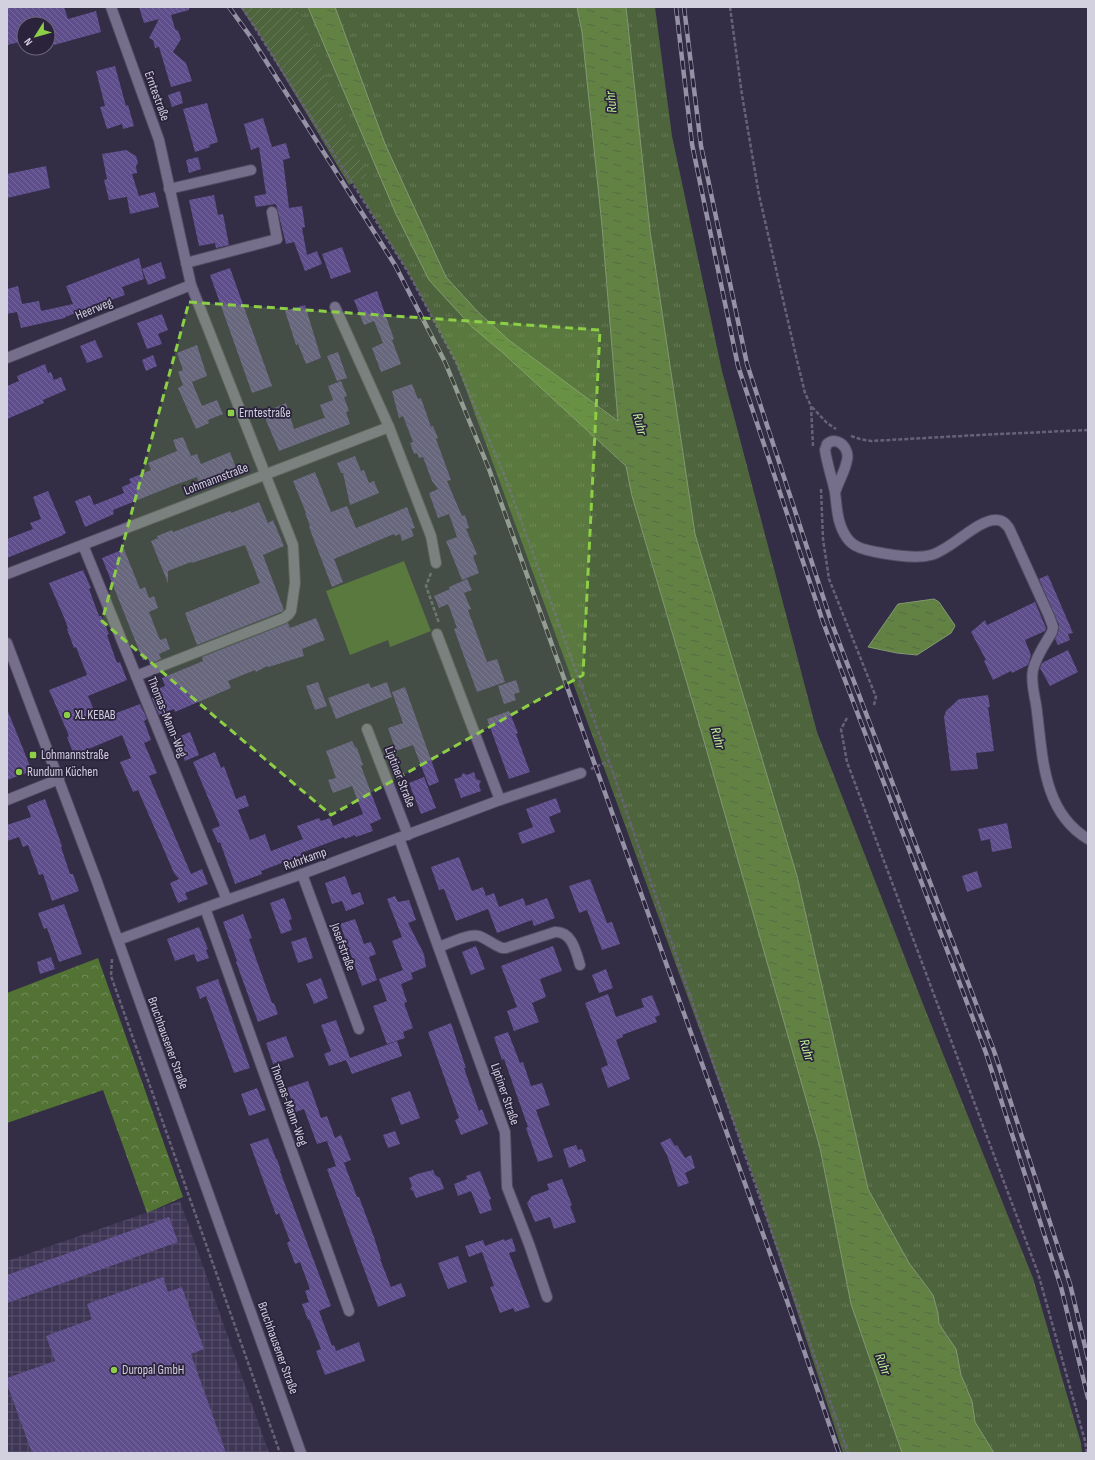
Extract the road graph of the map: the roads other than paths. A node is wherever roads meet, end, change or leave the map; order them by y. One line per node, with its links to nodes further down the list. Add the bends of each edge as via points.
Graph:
1 (111, 7): 3 (street, Erntestraße, via 159,140)
2 (251, 170): 3 (street)
3 (169, 189): 5 (street, Erntestraße)
4 (272, 212): 5 (street, via 277,240)
5 (186, 263): 6 (street, Erntestraße)
6 (191, 285): 8 (street, Heerweg); 10 (street, Erntestraße)
7 (335, 307): 9 (street)
8 (7, 358)
9 (389, 427): 10 (street, Lohmannstraße); 13 (street, via 431,536)
10 (265, 474): 12 (street, Lohmannstraße); 17 (street, Erntestraße, via 293,545 295,583 291,611 284,618)
11 (835, 493): 24 (street, via 836,512 848,540 859,548 882,553 930,556 951,546 985,522 999,520 1010,528 1053,628 1036,662 1032,678 1046,778 1053,800 1064,819)
12 (84, 544): 14 (street, Lohmannstraße); 17 (street, Thomas-Mann-Weg)
13 (436, 563)
14 (7, 574)
15 (437, 634): 22 (street)
16 (7, 643): 20 (street, Bruchhausener Straße)
17 (136, 676): 26 (street, Thomas-Mann-Weg)
18 (367, 729): 23 (street, Liptiner Straße)
19 (581, 773): 22 (street, Ruhrkamp)
20 (59, 780): 21 (street); 28 (street, Bruchhausener Straße)
21 (7, 800)
22 (500, 800): 23 (street, Ruhrkamp)
23 (404, 836): 25 (street, Ruhrkamp); 29 (street, Liptiner Straße)
24 (1088, 839)
25 (302, 874): 26 (street, Ruhrkamp); 31 (street, Josefstraße)
26 (227, 900): 27 (street, Ruhrkamp)
27 (205, 908): 28 (street, Ruhrkamp); 33 (street, Thomas-Mann-Weg)
28 (118, 940): 34 (street, Bruchhausener Straße)
29 (439, 947): 30 (street, via 474,935 506,948 560,931 571,941); 32 (street, Liptiner Straße, via 505,1132 507,1187)
30 (580, 965)
31 (359, 1029)
32 (547, 1296)
33 (349, 1311)
34 (301, 1453)

